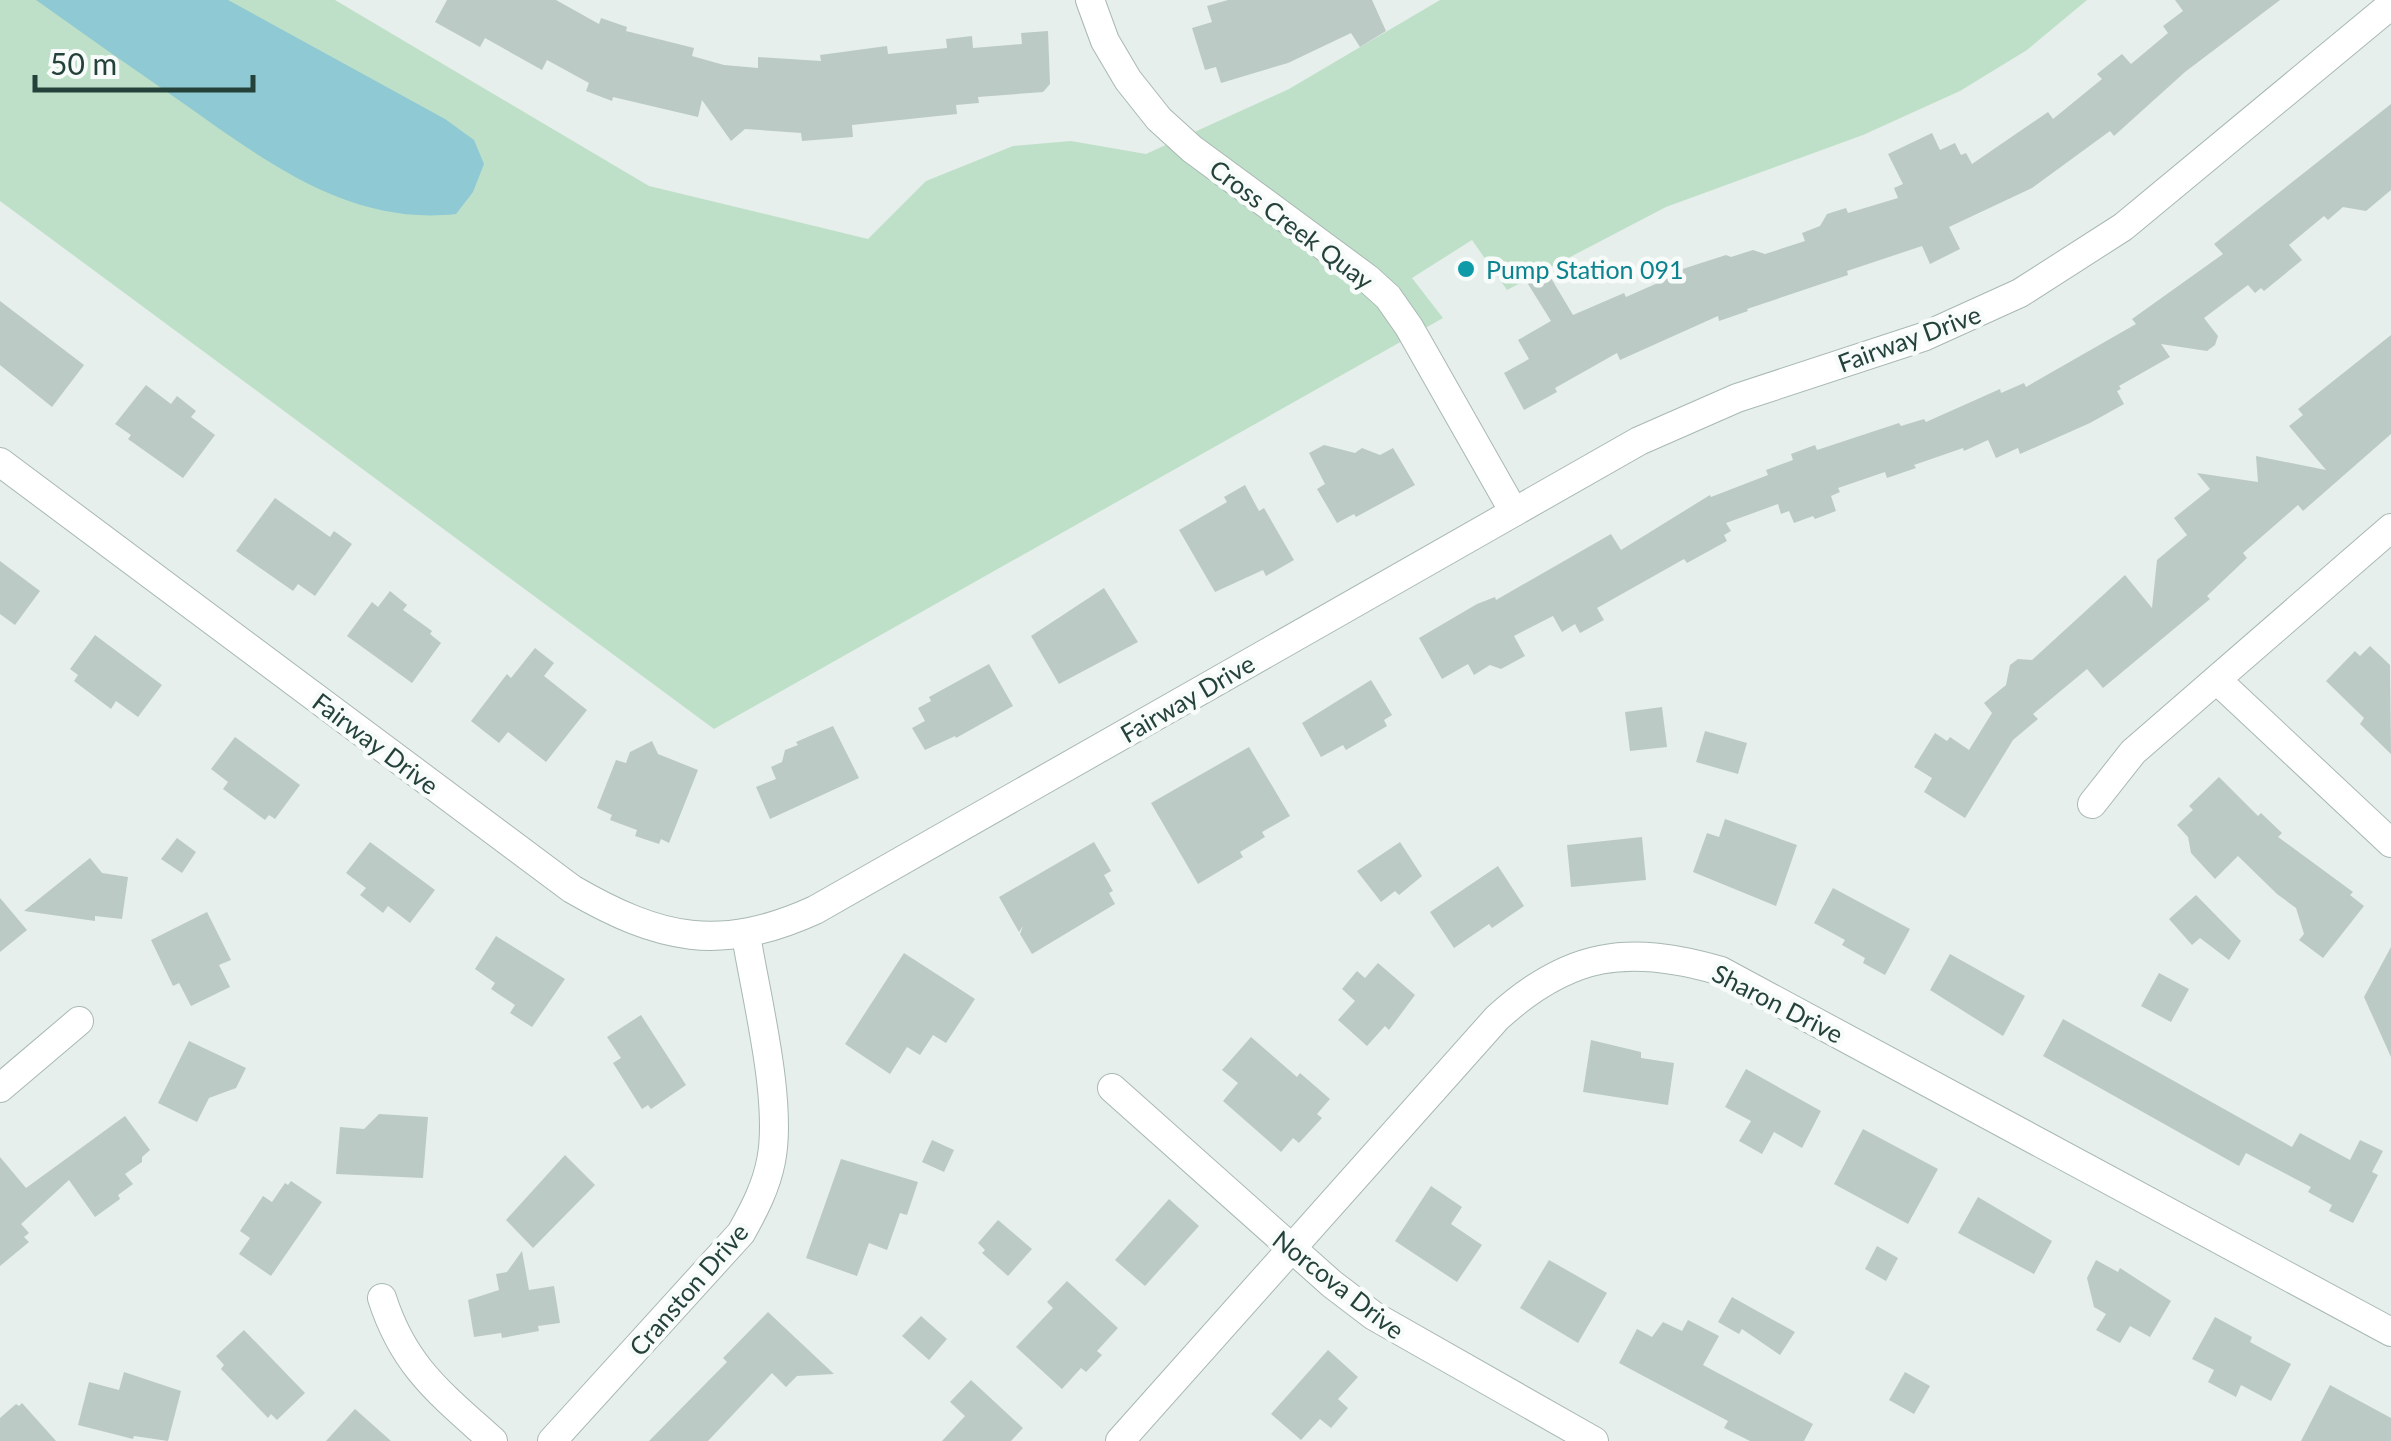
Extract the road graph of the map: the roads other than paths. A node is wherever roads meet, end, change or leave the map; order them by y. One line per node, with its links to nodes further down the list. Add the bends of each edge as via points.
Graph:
1 (1090, 0): 4 (street, Cross Creek Quay, via 1105,41 1159,119 1388,298)
2 (2391, 5): 4 (street, Fairway Drive, via 2123,227 2020,293 1923,337 1684,420)
3 (0, 462): 9 (street, Fairway Drive, via 572,889 612,912 677,934)
4 (1514, 512): 9 (street, Fairway Drive, via 815,910)
5 (2391, 528): 6 (street)
6 (2218, 681): 7 (street, via 2134,752); 8 (street)
7 (2092, 804)
8 (2391, 843)
9 (746, 934): 17 (street, Cranston Drive, via 774,1123 771,1166 758,1204 741,1233)
10 (79, 1021): 11 (street)
11 (0, 1088)
12 (1112, 1088): 13 (street, Norcova Drive)
13 (1291, 1249): 15 (street, Sharon Drive, via 1520,997 1579,965 1619,956 1676,958 1721,970); 18 (street, Sharon Drive); 19 (street, Norcova Drive, via 1405,1336)
14 (382, 1298): 16 (street, via 410,1361)
15 (2391, 1332)
16 (493, 1441)
17 (552, 1441)
18 (1120, 1441)
19 (1594, 1441)

